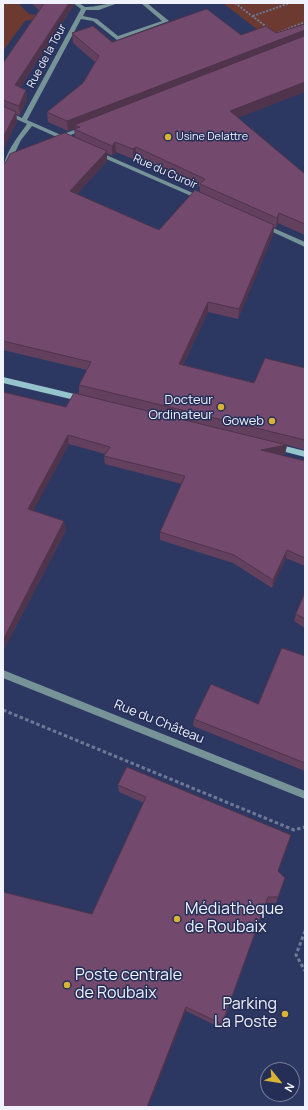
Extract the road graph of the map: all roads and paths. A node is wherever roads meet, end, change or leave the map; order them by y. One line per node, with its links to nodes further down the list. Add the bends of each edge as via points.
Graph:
1 (76, 3): 6 (street)
2 (115, 3): 6 (street)
3 (144, 3): 7 (street, via 166,21 117,38 95,20)
4 (235, 3): 8 (path)
5 (290, 3): 8 (path)
6 (84, 9): 7 (street, Rue de la Tour)
7 (80, 17): 15 (street, Rue de la Tour)
8 (253, 17): 12 (path)
9 (305, 22): 10 (path)
10 (298, 25): 11 (path); 13 (path, via 275,34)
11 (301, 28)
12 (270, 29)
13 (280, 37)
14 (3, 111): 15 (street)
15 (24, 120): 16 (street)
16 (30, 123): 18 (street); 21 (street, via 18,140)
17 (92, 125): 18 (street)
18 (62, 137): 19 (street)
19 (76, 143)
20 (91, 150): 22 (street, Rue du Curoir)
21 (3, 171)
22 (207, 201)
23 (258, 224): 24 (street)
24 (305, 245)
25 (3, 380): 26 (main road)
26 (89, 401)
27 (266, 445): 28 (main road)
28 (305, 454)
29 (3, 674): 31 (street, Rue du Château)
30 (3, 710): 32 (path, via 294,830)
31 (305, 795)
32 (305, 827)
33 (305, 931): 34 (path, via 296,954)
34 (305, 971)

